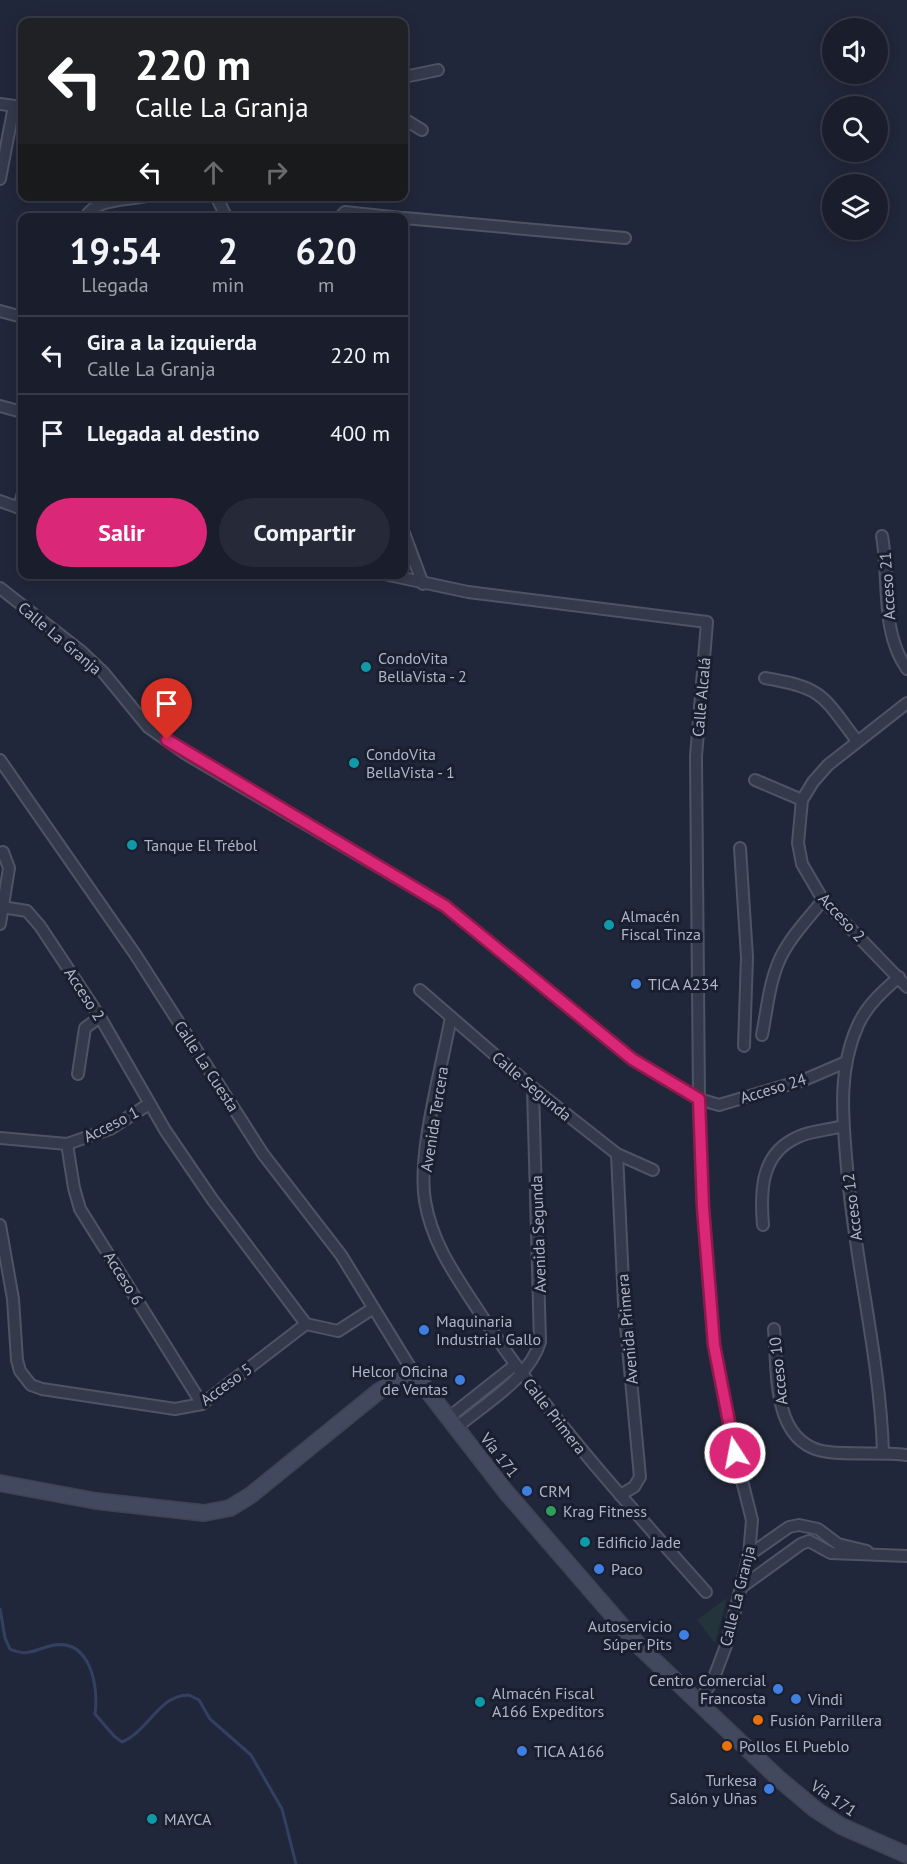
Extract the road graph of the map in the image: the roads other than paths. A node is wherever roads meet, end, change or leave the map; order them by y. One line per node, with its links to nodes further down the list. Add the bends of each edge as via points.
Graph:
1 (438, 70): 2 (street)
2 (408, 76)
3 (0, 105): 4 (street)
4 (18, 107): 7 (street)
5 (408, 121): 6 (street)
6 (422, 130)
7 (0, 179)
8 (116, 201): 9 (street, via 103,203)
9 (88, 213)
10 (408, 219): 11 (street)
11 (625, 238)
12 (0, 311): 13 (street)
13 (18, 316)
14 (0, 406): 15 (street)
15 (18, 411)
16 (0, 501): 17 (street)
17 (18, 507)
18 (882, 536): 23 (street, Acceso 21, via 891,635 898,657)
19 (408, 544): 21 (street)
20 (404, 579): 21 (street, Calle Alcalá)
21 (423, 584): 47 (street, Calle Alcalá, via 707,622 696,756)
22 (0, 588): 47 (street, Calle La Granja, via 82,652 148,727 186,754 445,906 632,1059)
23 (907, 669)
24 (765, 678): 26 (street, via 808,687 821,695)
25 (907, 703): 26 (street, Acceso 2)
26 (857, 741): 29 (street, Acceso 2, via 828,765)
27 (0, 760): 57 (street, Calle La Cuesta, via 135,954 263,1154 340,1255)
28 (755, 780): 29 (street)
29 (802, 800): 32 (street, Acceso 2, via 798,843 802,864)
30 (740, 848): 38 (street, via 747,957)
31 (3, 852): 33 (street, via 9,868)
32 (823, 900): 35 (street, Acceso 2); 39 (street, via 780,960)
33 (2, 907): 34 (street); 40 (street, Acceso 2, via 27,911 35,919)
34 (0, 924)
35 (898, 977): 36 (street, Acceso 2); 44 (street, Acceso 12, via 866,1010)
36 (907, 987)
37 (420, 990): 41 (street, Calle Segunda)
38 (746, 1016): 39 (street); 43 (street)
39 (766, 1016): 42 (street)
40 (100, 1017): 45 (street, via 85,1028); 48 (street, Acceso 2)
41 (451, 1017): 46 (street, Calle Segunda); 54 (street, Avenida Tercera, via 424,1167)
42 (762, 1035)
43 (744, 1046)
44 (846, 1062): 47 (street, Acceso 24, via 804,1080 719,1105); 49 (street, Acceso 12)
45 (78, 1074)
46 (533, 1088): 52 (street, Calle Segunda); 60 (street, Avenida Segunda, via 542,1327 536,1356)
47 (699, 1099): 69 (street, Calle La Granja, via 714,1345 752,1520)
48 (149, 1104): 51 (street, Acceso 1, via 110,1129); 58 (street, via 212,1198)
49 (843, 1126): 56 (street, via 798,1136 778,1150 760,1193); 64 (street, Acceso 12, via 864,1302 882,1405)
50 (0, 1138): 51 (street, Acceso 1)
51 (67, 1144): 62 (street, Acceso 6, via 80,1209)
52 (617, 1154): 53 (street, Calle Segunda); 67 (street, Avenida Primera, via 624,1304 640,1477 634,1487)
53 (653, 1170)
54 (429, 1221): 60 (street, Calle Primera, via 441,1253)
55 (0, 1225): 62 (street, Acceso 5, via 20,1371 31,1385 175,1408)
56 (763, 1225)
57 (372, 1309): 58 (street, via 338,1330); 61 (street, Calle La Cuesta)
58 (306, 1324): 62 (street, Acceso 5)
59 (774, 1329): 64 (street, Acceso 10, via 782,1412 796,1438 811,1450)
60 (518, 1369): 63 (street, Avenida Segunda); 67 (street, Calle Primera)
61 (413, 1372): 63 (main road, Vía 171); 66 (main road, via 379,1391 230,1508 204,1513 172,1510)
62 (202, 1404)
63 (452, 1423): 73 (main road, Vía 171, via 506,1492 641,1648)
64 (883, 1452): 65 (street, Acceso 10)
65 (907, 1455)
66 (0, 1484)
67 (620, 1495): 72 (street, Calle Primera)
68 (879, 1554): 69 (street, via 838,1544 818,1529 799,1525 789,1527); 70 (street); 71 (street, via 831,1553 809,1541)
69 (749, 1555): 71 (street, Calle La Granja)
70 (907, 1556)
71 (743, 1586): 73 (street, Calle La Granja, via 713,1680)
72 (706, 1592)
73 (699, 1702): 74 (main road, Vía 171, via 816,1810 841,1826)
74 (907, 1856)

